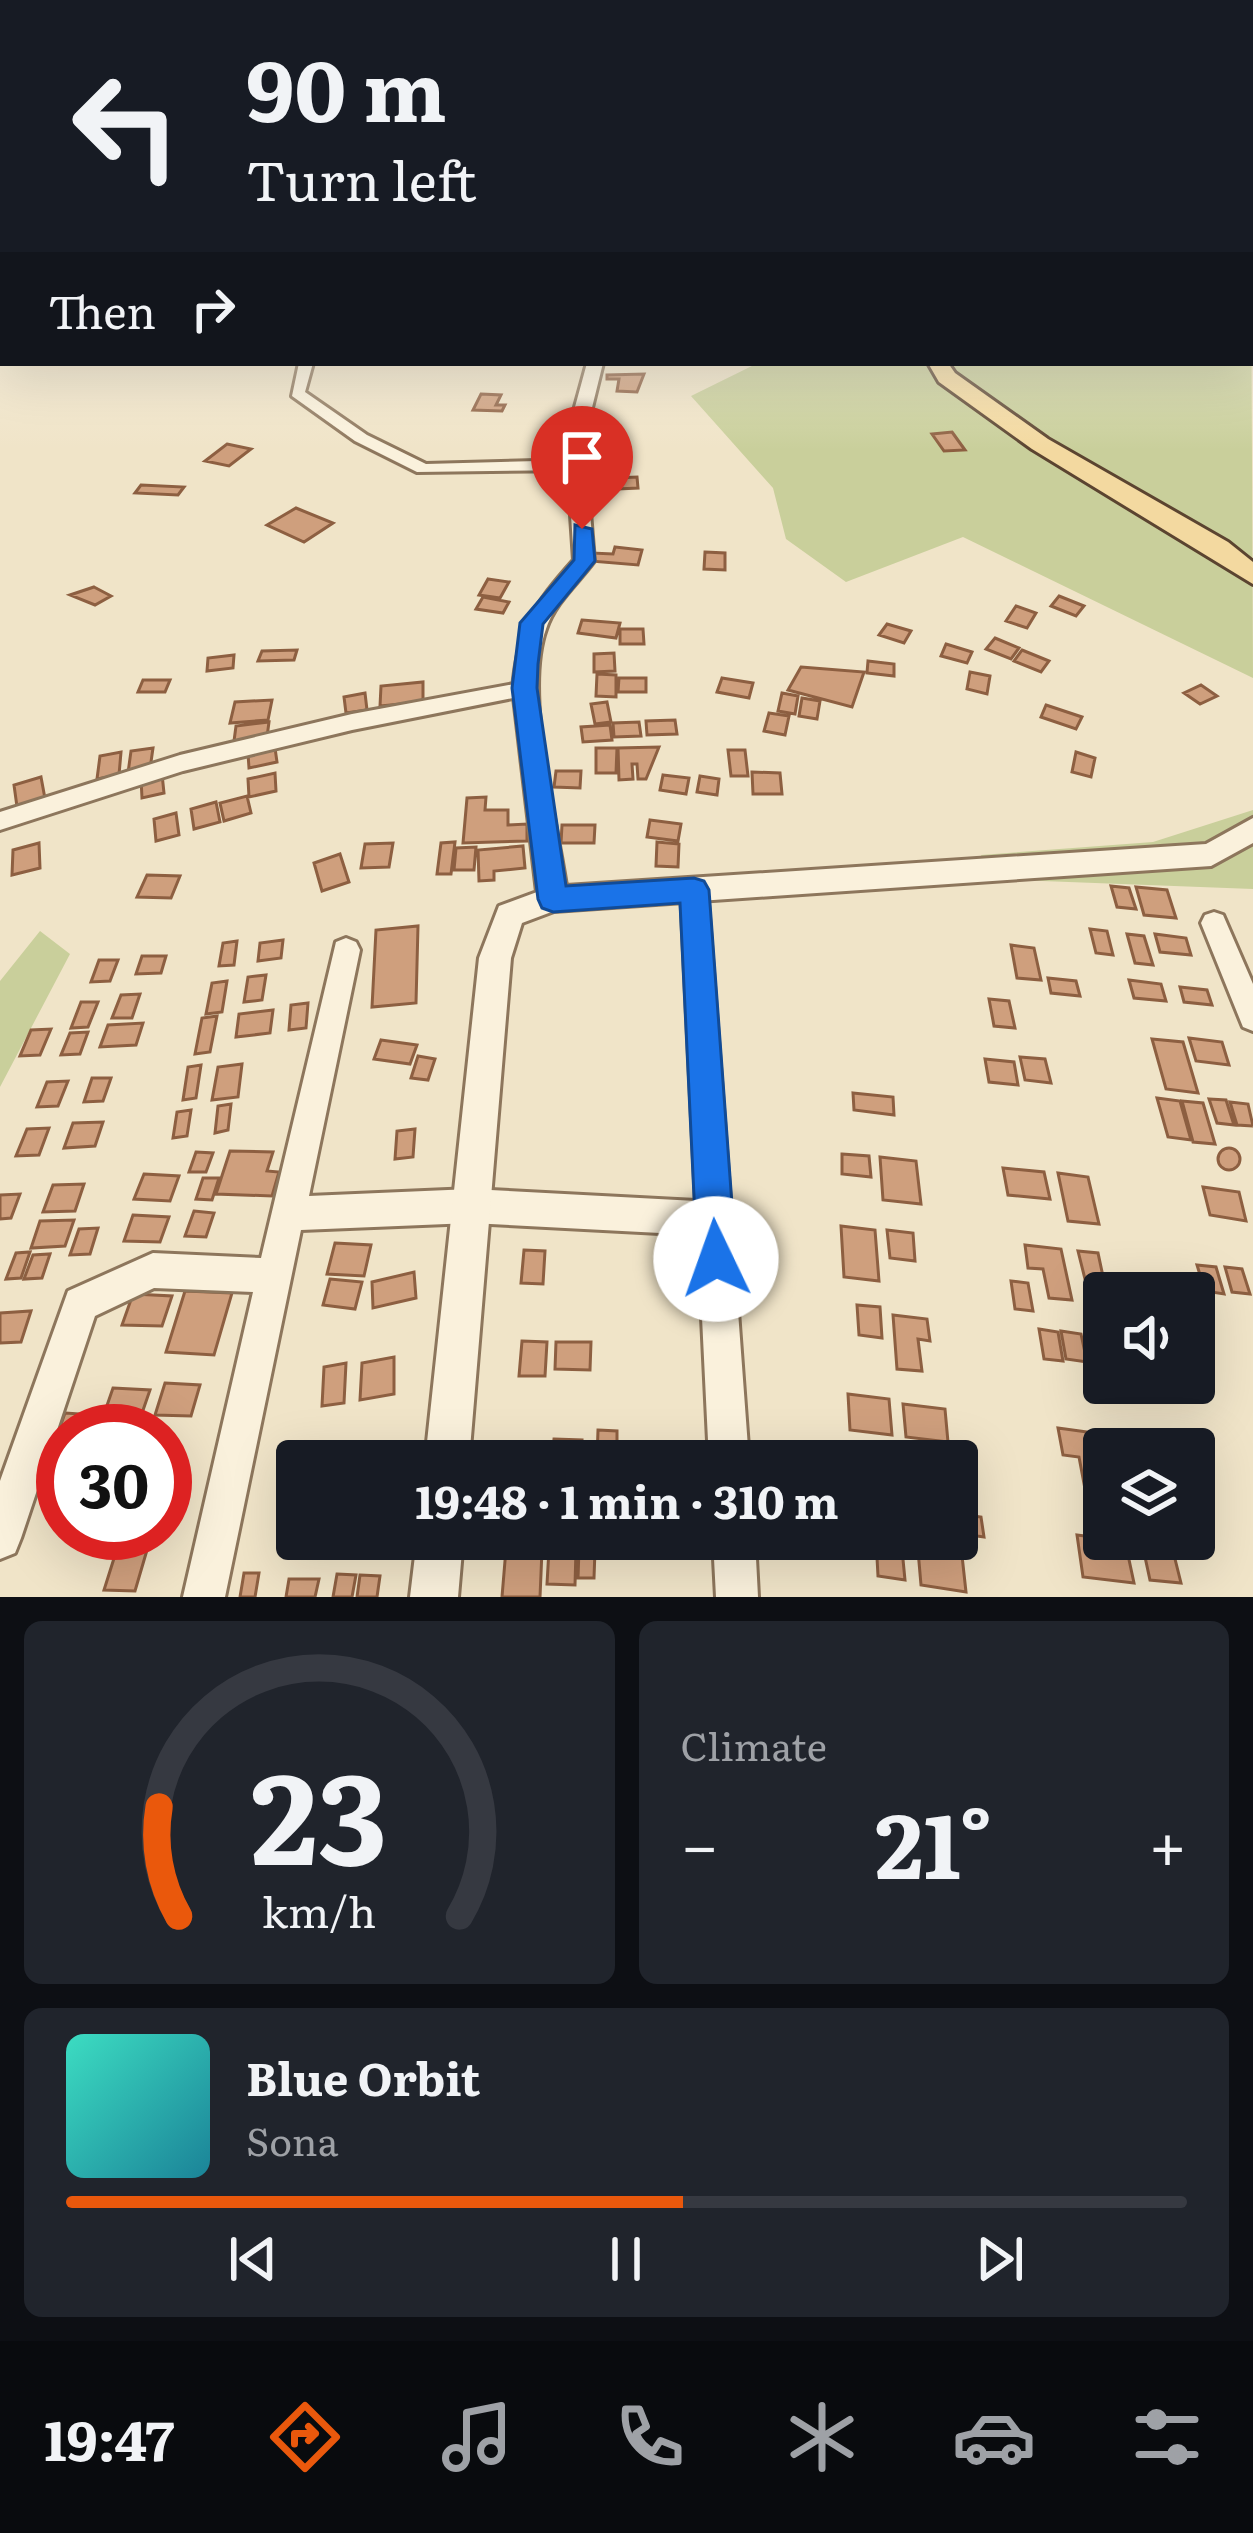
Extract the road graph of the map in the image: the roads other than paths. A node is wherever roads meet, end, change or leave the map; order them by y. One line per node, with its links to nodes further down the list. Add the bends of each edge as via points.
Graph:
1 (304, 366): 4 (street, via 297,393 423,469)
2 (594, 366): 4 (street, via 575,440)
3 (940, 366): 5 (main road, via 1040,444)
4 (577, 465): 6 (street, via 584,561 532,623)
5 (1253, 576)
6 (525, 688): 7 (street, via 180,763); 10 (street)
7 (0, 821)
8 (1253, 829): 9 (street, via 1211,855)
9 (694, 890): 10 (street); 16 (street)
10 (553, 899): 14 (street, via 510,915 494,958)
11 (1214, 922): 13 (street)
12 (346, 950): 15 (street)
13 (1253, 1018)
14 (471, 1206): 15 (street); 16 (street); 18 (street)
15 (288, 1214): 17 (street)
16 (714, 1219): 19 (street)
17 (274, 1276): 20 (street, via 153,1270 81,1304); 23 (street)
18 (449, 1440)
19 (728, 1440)
20 (0, 1538)
21 (438, 1560): 24 (street)
22 (735, 1560): 25 (street)
23 (204, 1597)
24 (434, 1597)
25 (737, 1597)

